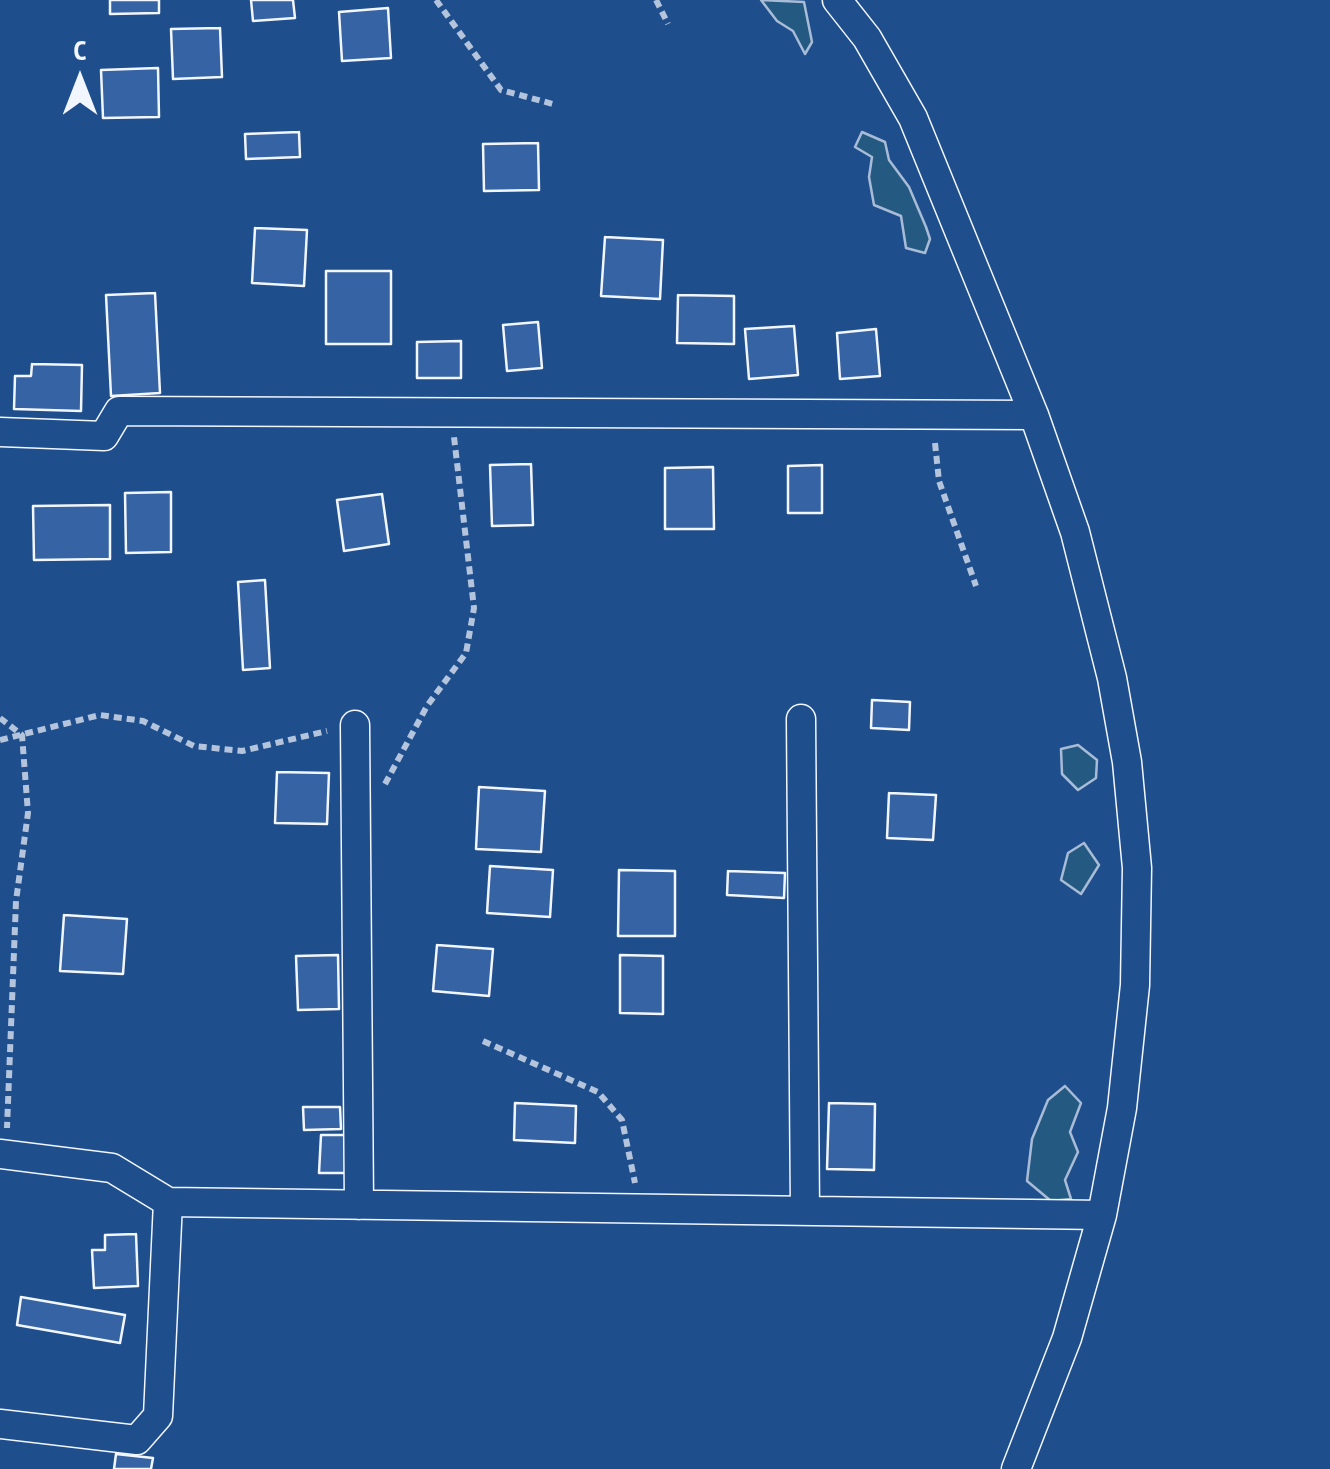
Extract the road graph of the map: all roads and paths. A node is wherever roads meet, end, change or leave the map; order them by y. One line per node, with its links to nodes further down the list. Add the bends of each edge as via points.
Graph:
1 (436, 0): 5 (path, via 501,90)
2 (656, 0): 4 (path)
3 (836, 0): 8 (street, via 868,38 913,118)
4 (668, 24)
5 (552, 104)
6 (452, 413): 7 (street); 9 (street, via 118,411 104,436); 16 (path, via 474,608 466,653 427,706)
7 (935, 415): 8 (street); 10 (path, via 939,481)
8 (1034, 416): 23 (street, via 1075,532 1112,678 1135,851 1135,985)
9 (0, 432)
10 (976, 586)
11 (0, 718): 14 (path)
12 (802, 719): 22 (street)
13 (355, 725): 14 (path, via 242,752 194,746 143,721 100,715); 20 (street)
14 (22, 735): 15 (path); 18 (path, via 28,813 16,901)
15 (0, 740)
16 (382, 788)
17 (483, 1040): 21 (path, via 598,1092 622,1120)
18 (3, 1154): 19 (street, via 112,1168)
19 (168, 1202): 20 (street); 24 (street, via 158,1416 137,1440)
20 (359, 1205): 21 (street)
21 (641, 1208): 22 (street)
22 (805, 1211): 23 (street)
23 (1102, 1215): 25 (street, via 1067,1338)
24 (0, 1424)
25 (1016, 1469)

